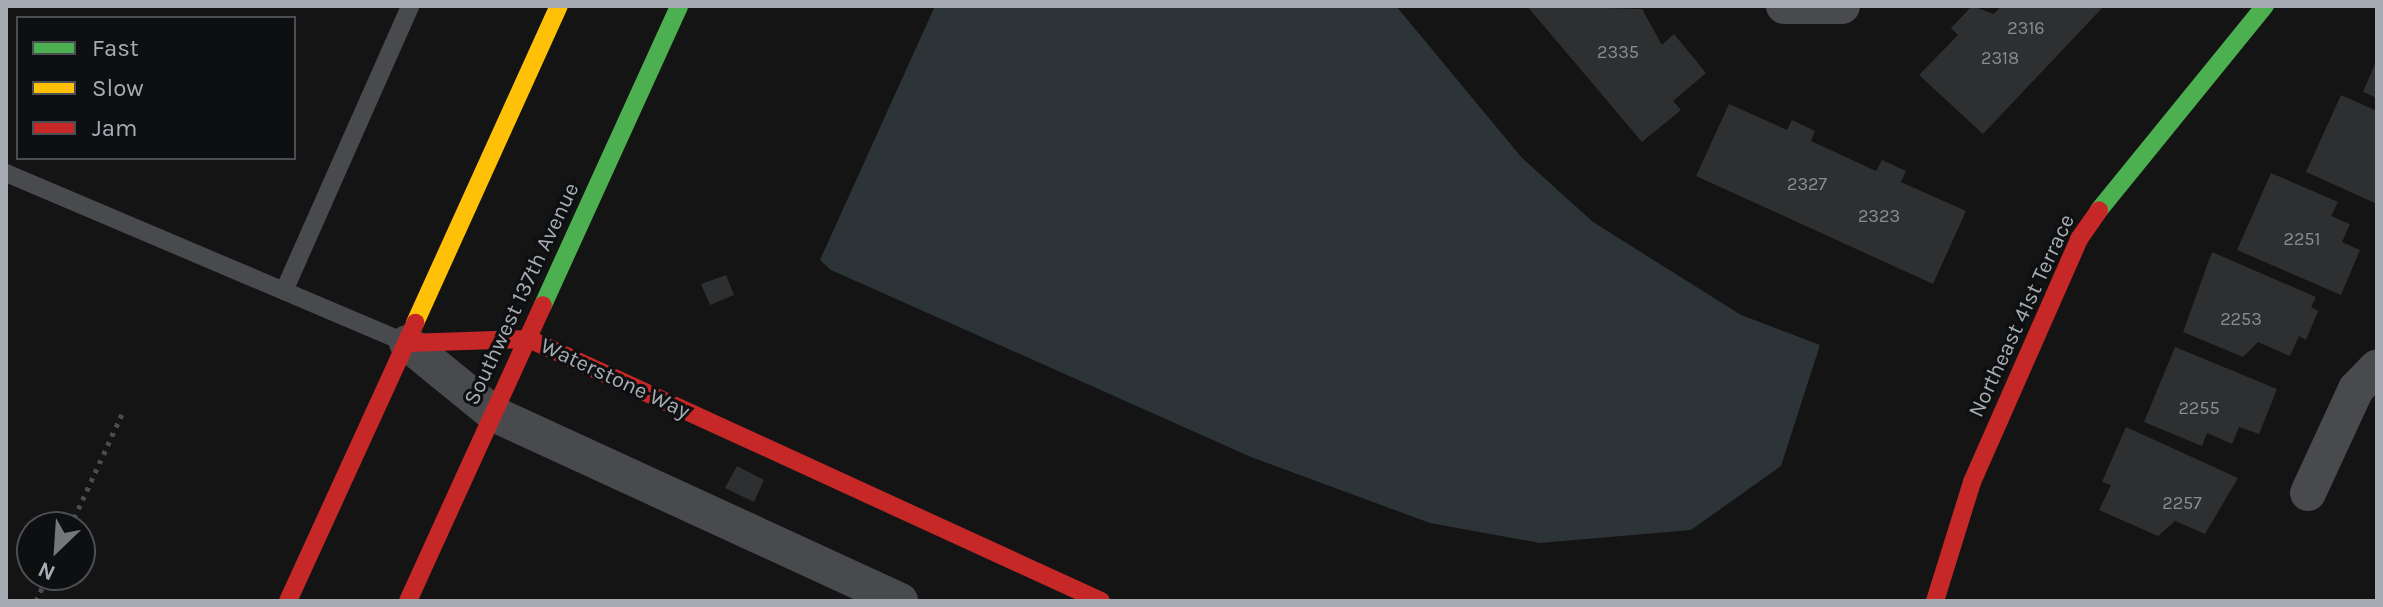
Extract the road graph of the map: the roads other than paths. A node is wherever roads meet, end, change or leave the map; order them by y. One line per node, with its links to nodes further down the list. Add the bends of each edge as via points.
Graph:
1 (410, 6): 8 (lane)
2 (559, 6): 10 (street)
3 (679, 6): 9 (street, Southwest 137th Avenue)
4 (1784, 6): 5 (street)
5 (1842, 6)
6 (2265, 6): 18 (street, Northeast 41st Terrace, via 2138,155 2079,239 1972,482)
7 (6, 173): 8 (lane)
8 (284, 291): 10 (lane)
9 (529, 339): 10 (street, Waterstone Way); 12 (street, Southwest 137th Avenue); 17 (street, Waterstone Way)
10 (407, 343): 12 (street); 14 (street)
11 (2377, 367): 13 (street, via 2356,389)
12 (494, 414): 15 (street, Southwest 137th Avenue); 16 (street)
13 (2308, 493)
14 (288, 601)
15 (408, 601)
16 (900, 601)
17 (1101, 601)
18 (1935, 601)

